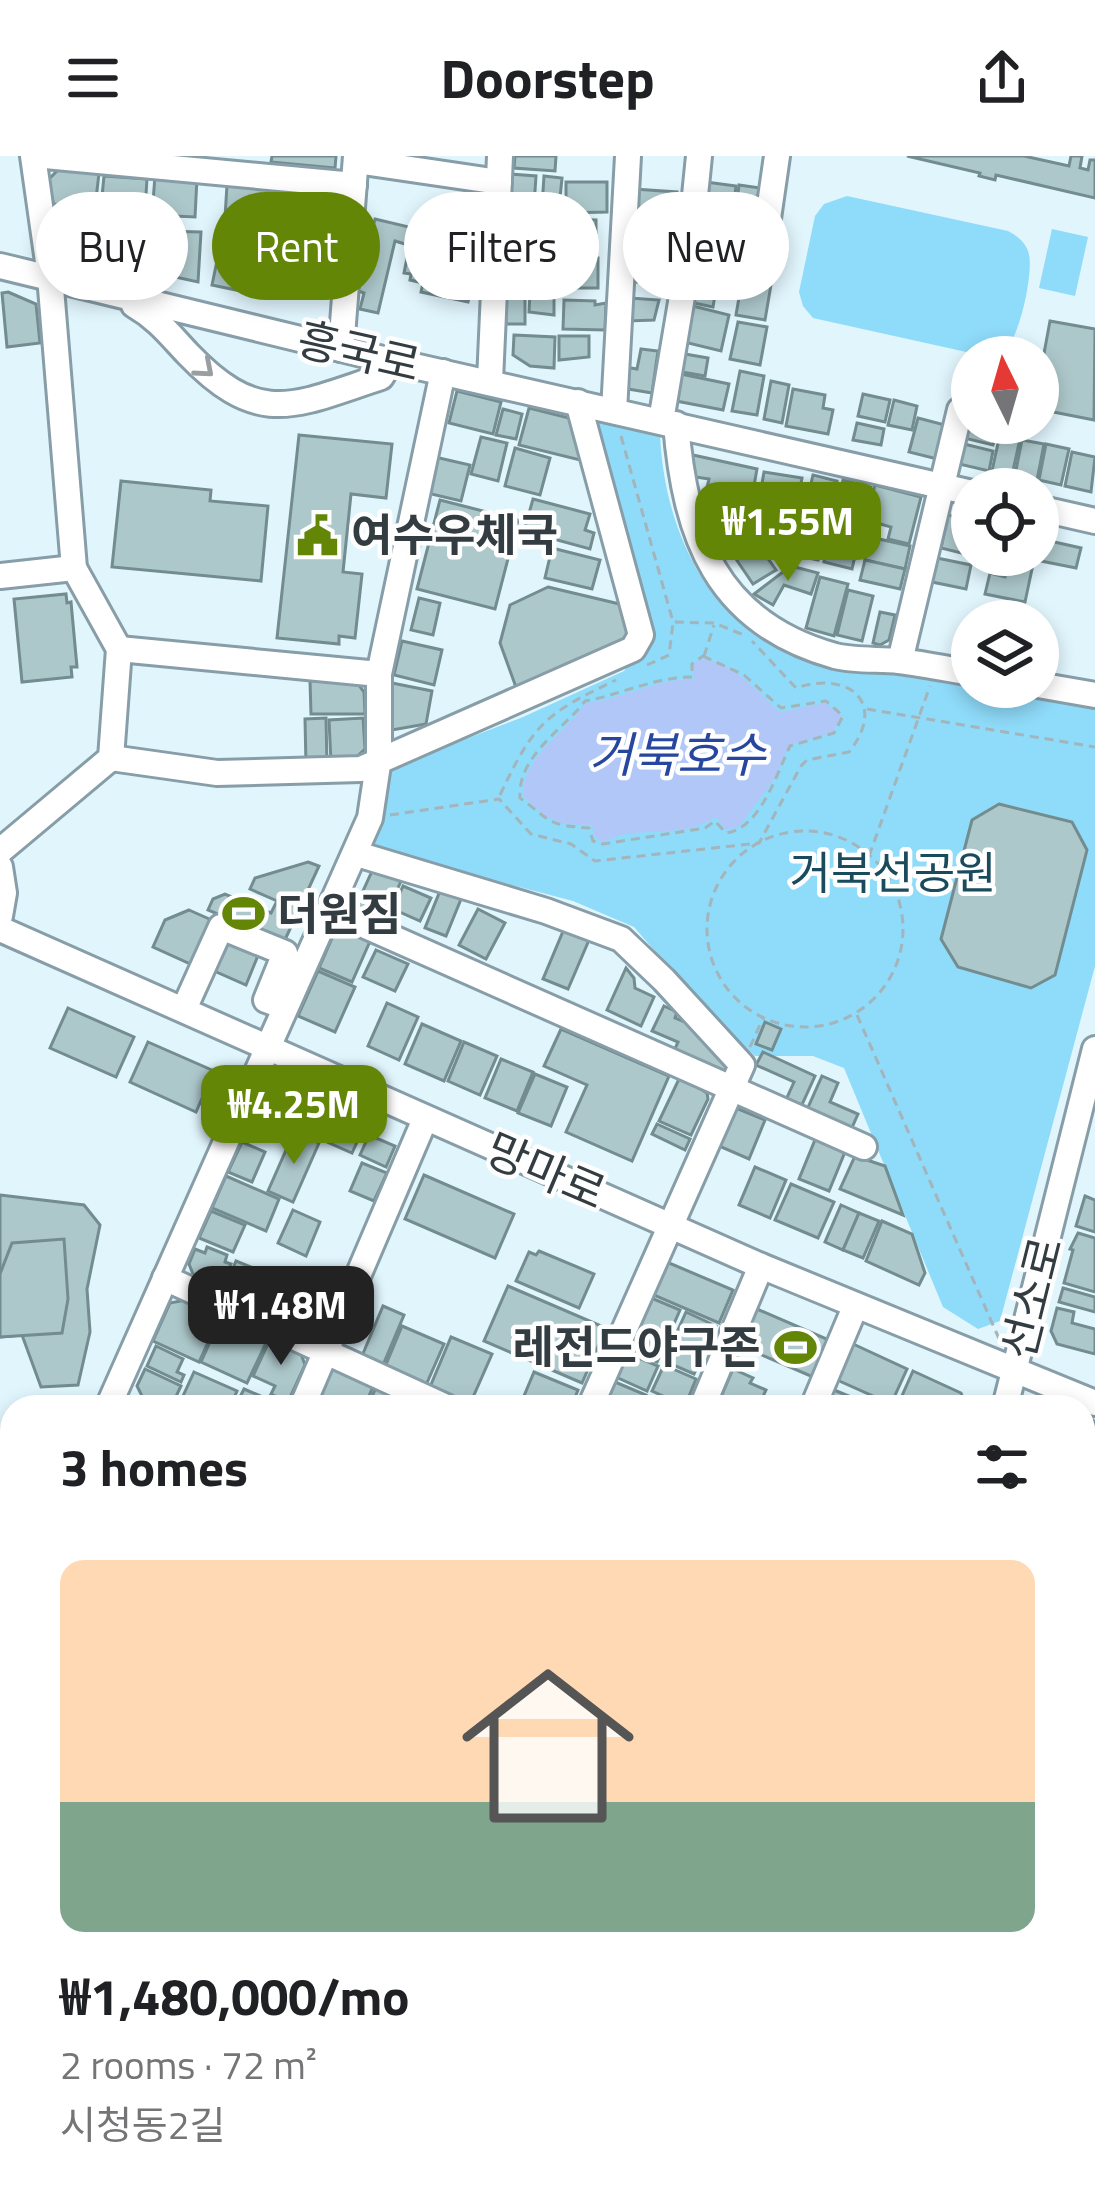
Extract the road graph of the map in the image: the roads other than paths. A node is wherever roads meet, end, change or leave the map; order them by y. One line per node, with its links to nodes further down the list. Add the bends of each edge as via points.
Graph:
1 (33, 156): 8 (street)
2 (45, 156): 6 (street)
3 (628, 156): 22 (street)
4 (699, 156): 9 (street)
5 (777, 156): 10 (street)
6 (355, 167): 7 (street); 17 (street)
7 (500, 169): 20 (street)
8 (38, 192)
9 (695, 192)
10 (772, 192)
11 (0, 266): 12 (street, 흥국로)
12 (36, 273)
13 (52, 300): 29 (street)
14 (126, 300): 18 (street, one-way to 18, via 156,318 211,376 262,405 300,404 381,377)
15 (141, 300): 17 (street, 흥국로)
16 (684, 300): 23 (street)
17 (341, 349): 18 (street, 흥국로)
18 (391, 361): 19 (street, 흥국로)
19 (443, 372): 20 (street, 흥국로); 34 (street)
20 (490, 381): 21 (street, 흥국로)
21 (578, 402): 22 (street, 흥국로); 38 (street, via 641,634 633,649)
22 (614, 411): 23 (street, 흥국로)
23 (669, 422): 25 (street, 흥국로); 32 (street, via 698,544 743,608 838,657)
24 (952, 444): 25 (street)
25 (942, 487): 26 (street, 흥국로); 32 (street)
26 (951, 489)
27 (1059, 512): 28 (street)
28 (1095, 520)
29 (74, 568): 30 (street); 31 (street)
30 (0, 575)
31 (119, 649): 34 (street); 37 (street)
32 (900, 661): 33 (street)
33 (951, 669)
34 (379, 674): 38 (street)
35 (1059, 688): 36 (street)
36 (1095, 694)
37 (111, 758): 38 (street, via 217,773 361,769); 39 (street)
38 (379, 758): 40 (street)
39 (0, 851)
40 (357, 854): 42 (street); 49 (street, via 621,939 742,1065)
41 (0, 867): 43 (street)
42 (332, 911): 45 (street); 49 (street)
43 (0, 916)
44 (0, 929): 46 (street, 망마로)
45 (286, 1007): 46 (street, via 266,1000 285,953 220,927); 47 (street)
46 (184, 1009): 47 (street, 망마로)
47 (268, 1047): 51 (street, 망마로); 55 (street)
48 (1095, 1049): 50 (street, 선소로)
49 (731, 1090): 52 (street); 53 (street)
50 (1088, 1109): 58 (street, 선소로)
51 (425, 1119): 53 (street, 망마로); 57 (street)
52 (864, 1147)
53 (668, 1224): 54 (street, 망마로); 62 (street)
54 (761, 1266): 56 (street, 망마로); 63 (street)
55 (165, 1278): 57 (street); 59 (street)
56 (855, 1307): 58 (street, 망마로); 64 (street)
57 (326, 1352): 60 (street); 61 (street)
58 (1013, 1372): 65 (street, 선소로); 66 (street, 망마로)
59 (119, 1395)
60 (307, 1395)
61 (417, 1395)
62 (595, 1395)
63 (707, 1395)
64 (818, 1395)
65 (1008, 1395)
66 (1060, 1395)

